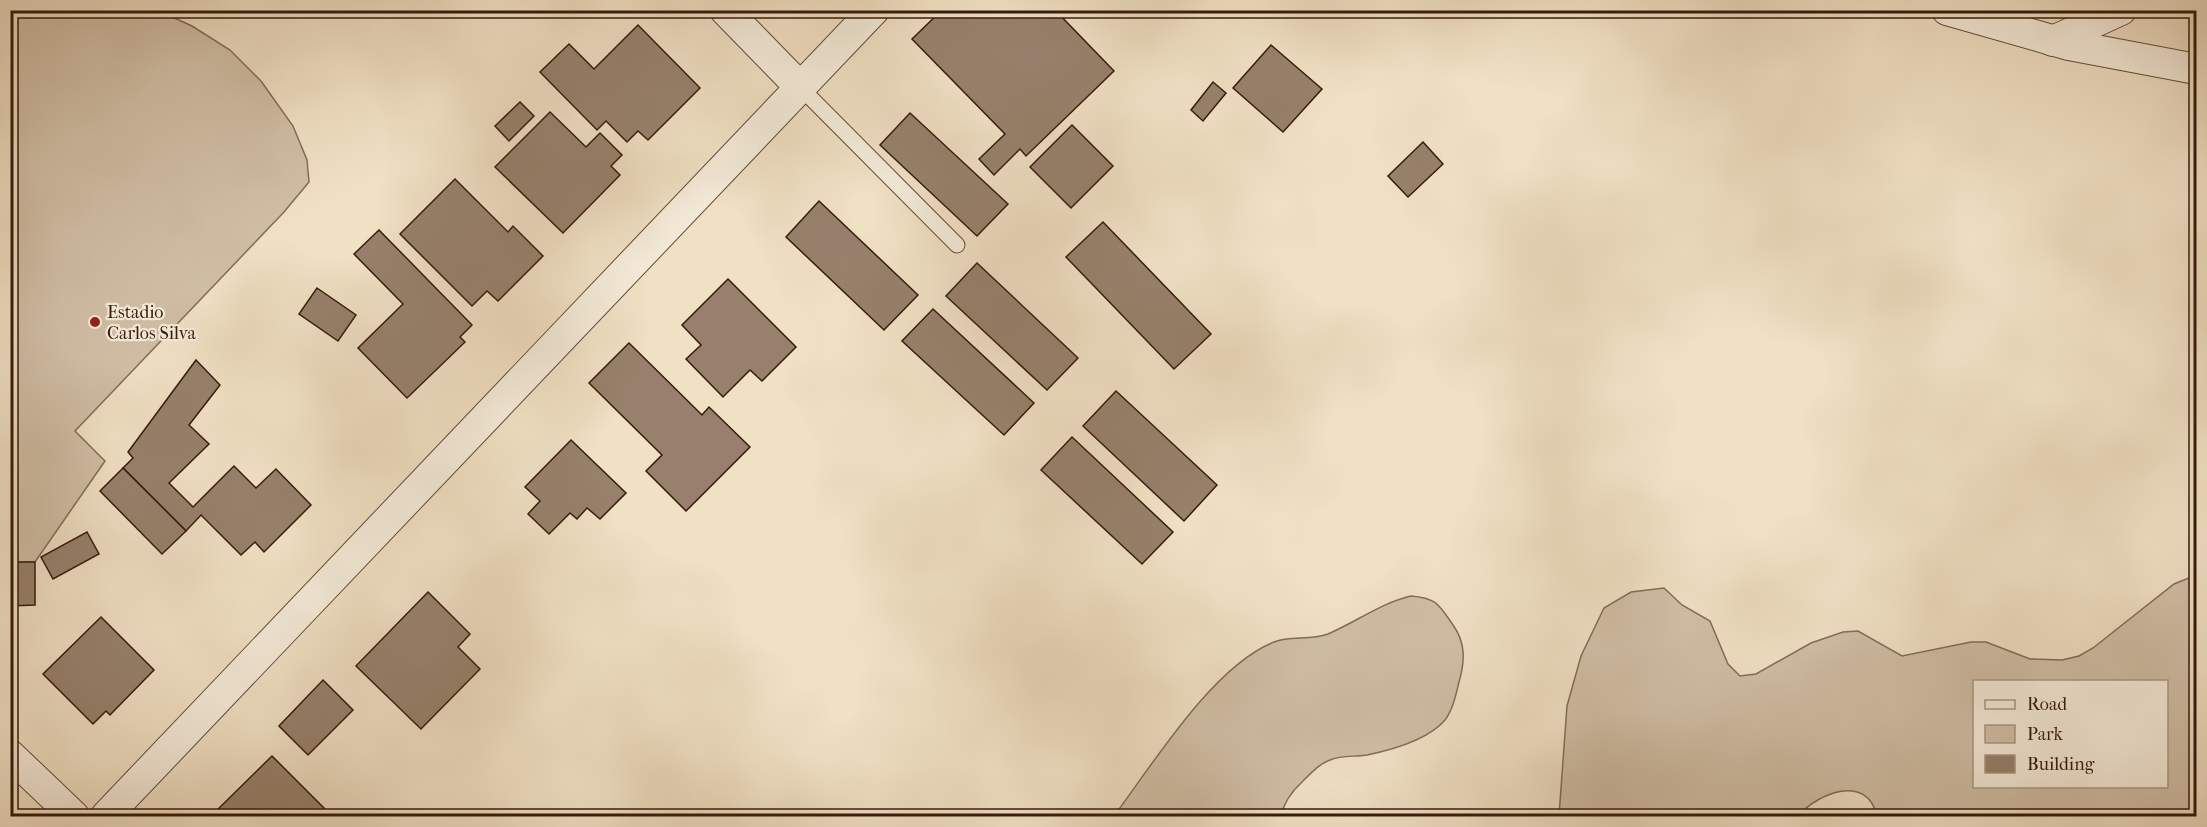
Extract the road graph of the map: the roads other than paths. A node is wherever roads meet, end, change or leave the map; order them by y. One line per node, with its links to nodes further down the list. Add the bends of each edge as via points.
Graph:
1 (725, 10): 7 (street)
2 (874, 10): 7 (street)
3 (1947, 10): 5 (street)
4 (2121, 10): 5 (street)
5 (2053, 40): 6 (street)
6 (2196, 69)
7 (800, 87): 8 (lane); 11 (street)
8 (957, 244)
9 (10, 755): 10 (street)
10 (74, 816)
11 (106, 816)

